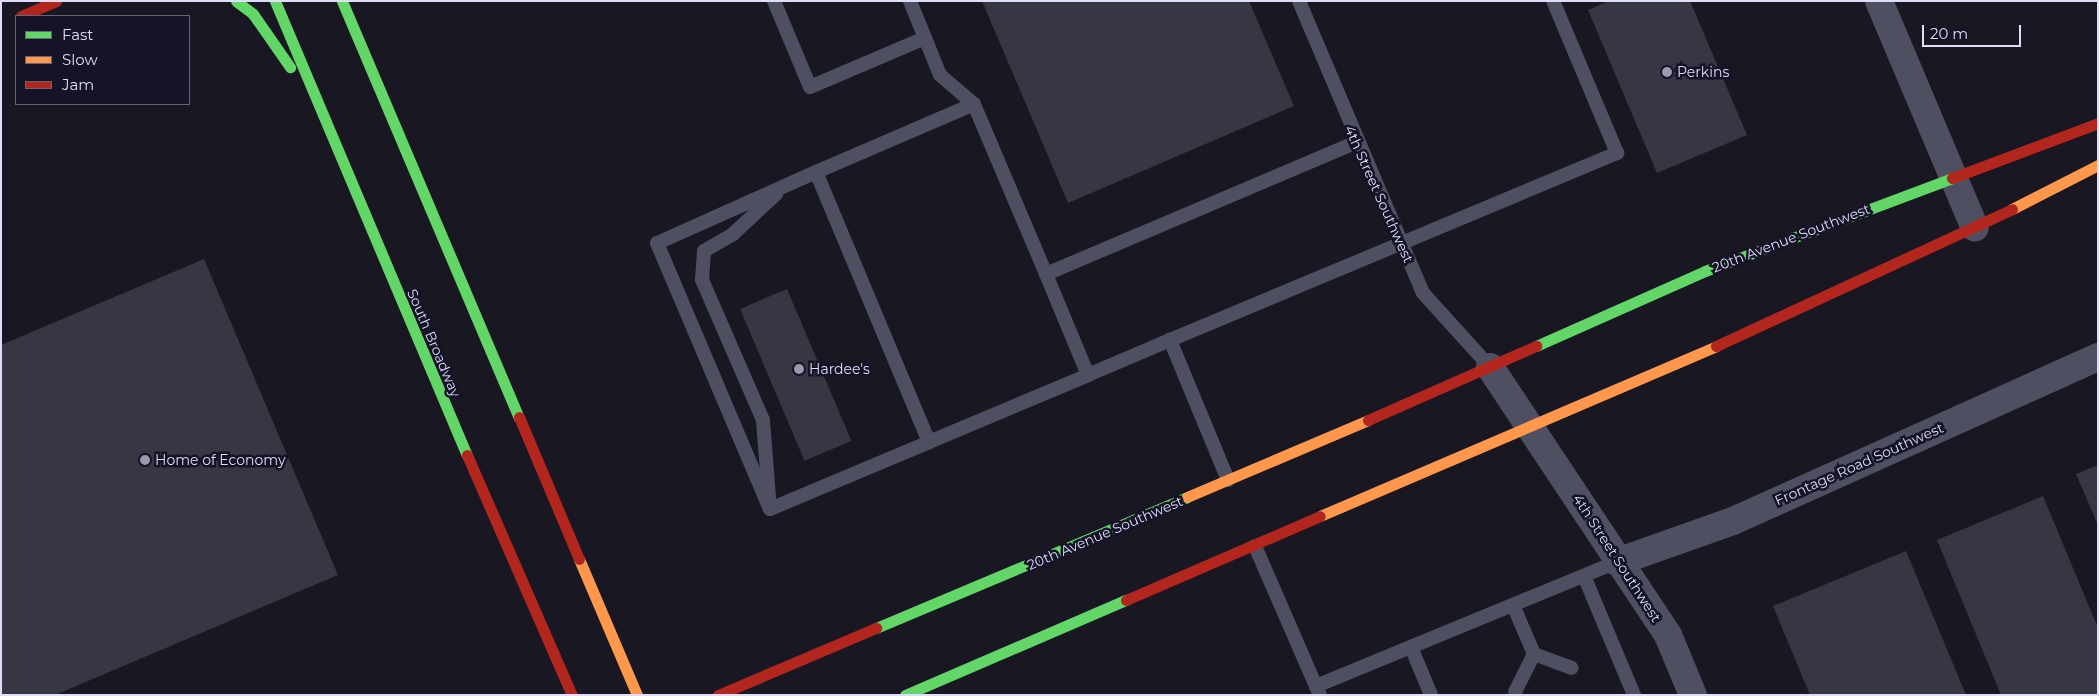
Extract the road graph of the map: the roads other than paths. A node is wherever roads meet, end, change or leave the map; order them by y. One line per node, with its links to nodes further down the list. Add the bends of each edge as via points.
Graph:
1 (73, 1): 10 (main road)
2 (236, 1): 16 (main road, via 253,14)
3 (275, 1): 16 (main road, South Broadway)
4 (342, 1): 14 (main road)
5 (774, 1): 13 (lane, via 810,87)
6 (910, 1): 13 (lane)
7 (1553, 1): 24 (lane, via 1617,153)
8 (1879, 1): 21 (street)
9 (1300, 2): 18 (lane, 4th Street Southwest)
10 (51, 3): 12 (main road)
11 (359, 9): 14 (main road)
12 (23, 15)
13 (925, 38): 15 (lane, via 940,76)
14 (358, 41): 44 (main road)
15 (974, 104): 20 (lane); 25 (lane)
16 (320, 109): 43 (main road, South Broadway)
17 (2098, 123): 21 (main road, 20th Avenue Southwest)
18 (1355, 143): 24 (lane, 4th Street Southwest); 25 (lane)
19 (2098, 165): 23 (main road)
20 (816, 172): 22 (lane); 31 (lane)
21 (1953, 177): 23 (street); 28 (main road, 20th Avenue Southwest, via 1705,271)
22 (784, 186): 33 (lane, via 733,234 704,251 702,280 763,420); 33 (lane, via 657,243)
23 (1975, 228): 30 (main road)
24 (1400, 243): 26 (lane); 28 (lane, 4th Street Southwest, via 1423,292)
25 (1046, 274): 29 (lane)
26 (1170, 340): 29 (lane); 32 (lane)
27 (2098, 356): 35 (street, Frontage Road Southwest, via 1733,521)
28 (1490, 367): 30 (street); 32 (main road, 20th Avenue Southwest)
29 (1088, 375): 31 (lane)
30 (1533, 426): 34 (main road); 35 (street, 4th Street Southwest)
31 (929, 442): 33 (lane)
32 (1228, 480): 45 (main road, 20th Avenue Southwest)
33 (770, 509)
34 (1255, 546): 41 (lane); 46 (main road)
35 (1617, 562): 36 (lane); 49 (street, 4th Street Southwest, via 1668,635)
36 (1584, 576): 37 (lane); 48 (lane)
37 (1513, 605): 38 (lane); 39 (lane)
38 (1410, 647): 41 (lane); 47 (lane)
39 (1534, 654): 40 (lane); 42 (lane)
40 (1572, 668)
41 (1318, 690)
42 (1515, 692)
43 (572, 695)
44 (636, 695)
45 (718, 695)
46 (905, 695)
47 (1432, 695)
48 (1634, 695)
49 (1693, 695)

